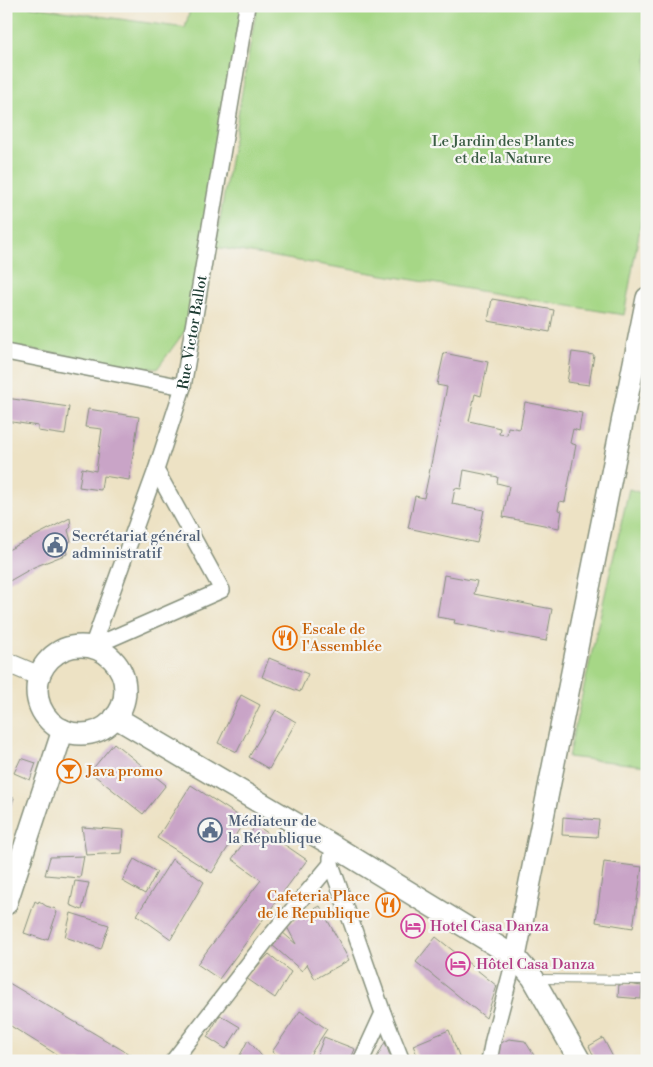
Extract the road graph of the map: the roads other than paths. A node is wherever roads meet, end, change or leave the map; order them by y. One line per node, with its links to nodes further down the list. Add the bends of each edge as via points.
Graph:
1 (247, 6): 5 (street, Rue Victor Ballot)
2 (647, 298): 3 (main road)
3 (645, 320): 14 (main road)
4 (6, 352): 5 (street)
5 (183, 387): 6 (street, Rue Victor Ballot)
6 (156, 470): 7 (street, Rue Victor Ballot); 7 (street, via 222,590)
7 (92, 647): 9 (main road, via 63,649 46,663); 10 (main road, via 111,658 120,669 124,697)
8 (6, 662): 9 (street)
9 (39, 676): 11 (main road, via 38,702 48,719)
10 (115, 717): 11 (main road, via 92,732 77,734); 12 (main road)
11 (63, 730): 13 (main road)
12 (331, 854): 14 (main road); 17 (street); 18 (street)
13 (6, 904)
14 (515, 957): 15 (main road); 21 (street)
15 (533, 978): 16 (lane); 22 (main road)
16 (647, 980)
17 (383, 1013): 19 (street); 20 (street)
18 (174, 1061)
19 (361, 1061)
20 (402, 1061)
21 (489, 1061)
22 (580, 1061)

